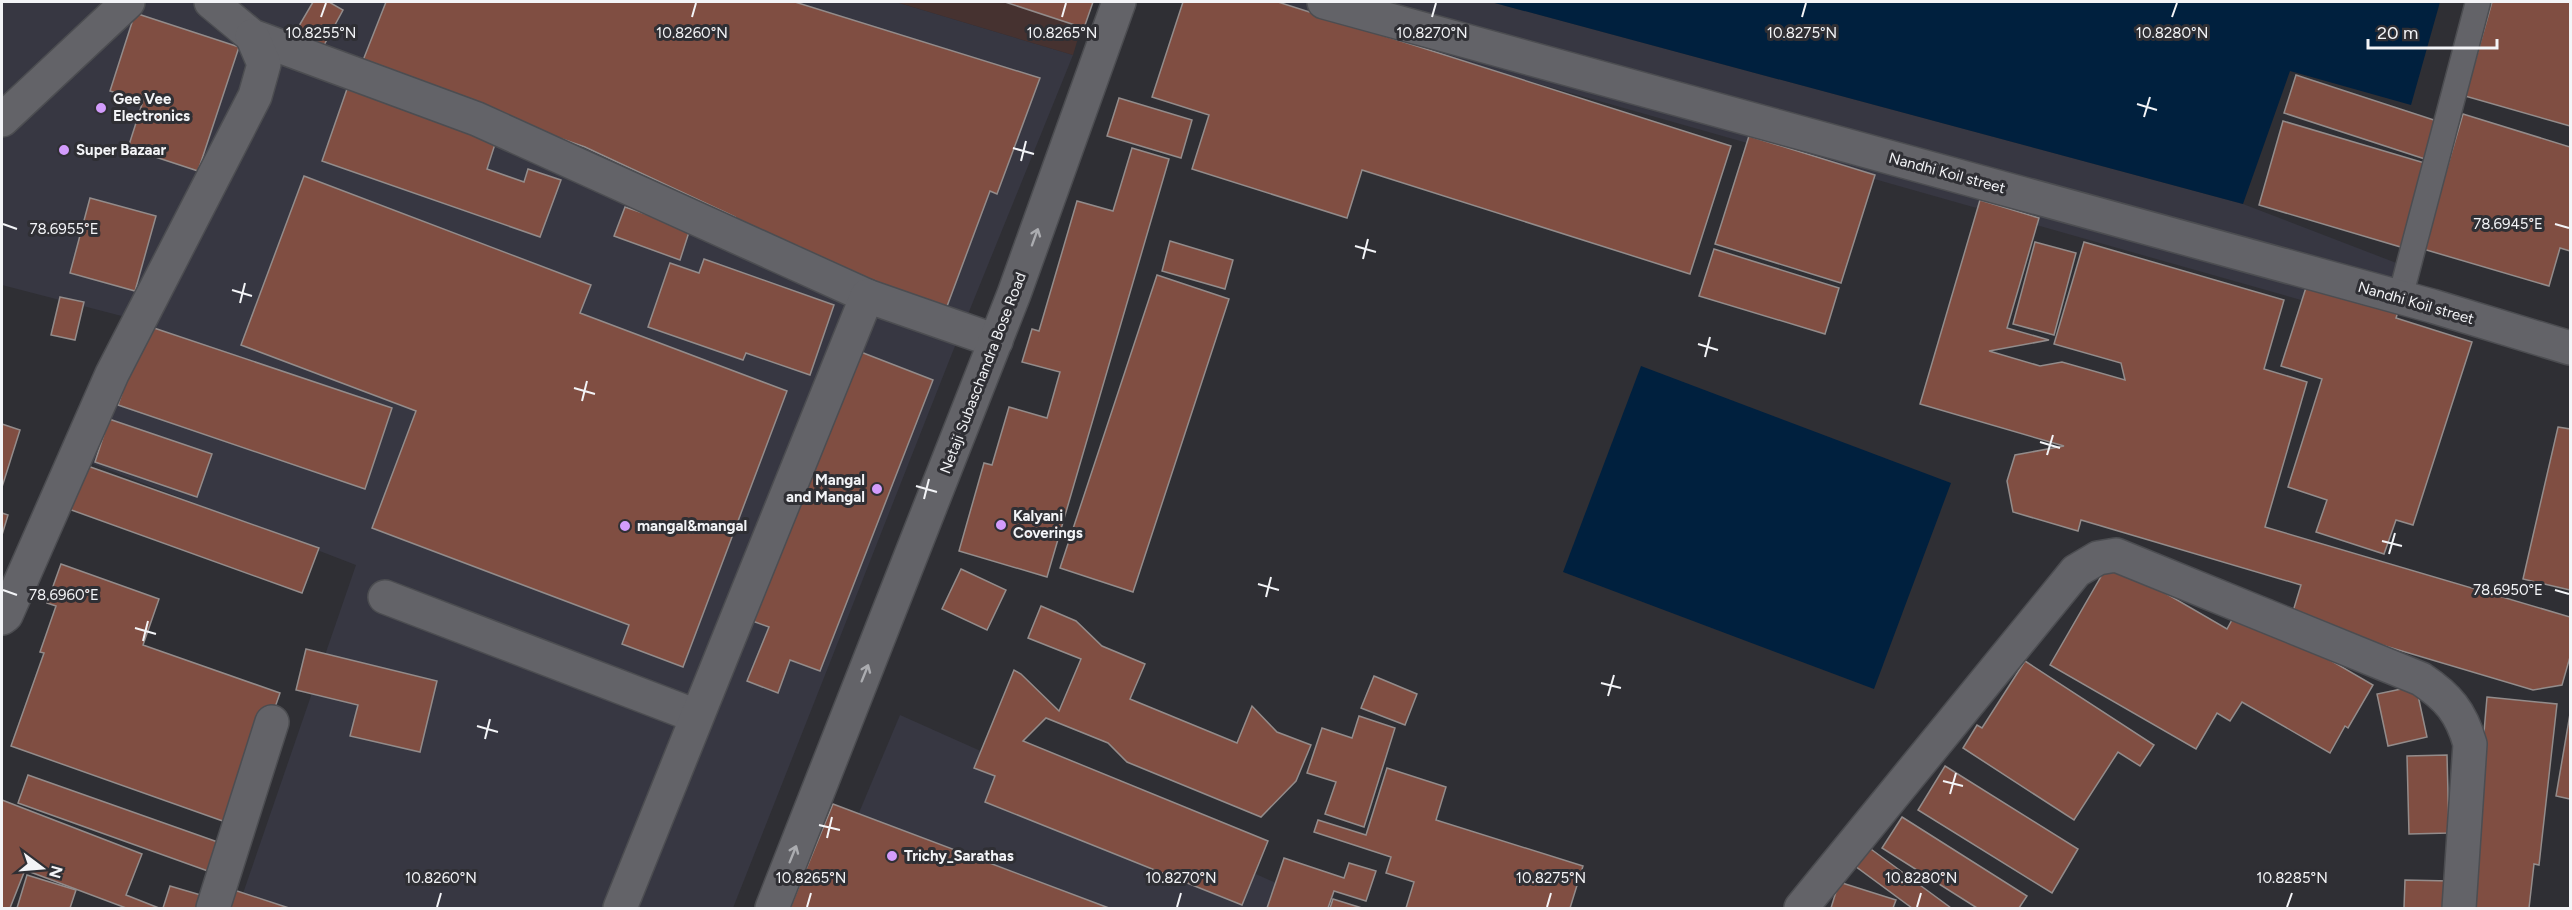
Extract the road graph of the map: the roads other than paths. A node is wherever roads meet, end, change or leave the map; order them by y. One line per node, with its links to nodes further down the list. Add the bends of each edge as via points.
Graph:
1 (128, 2): 7 (street)
2 (211, 2): 6 (street)
3 (1119, 2): 10 (street, Netaji Subaschandra Bose Road, one-way to 3)
4 (1323, 2): 9 (street, Nandhi Koil street)
5 (2478, 2): 9 (lane)
6 (252, 36): 8 (street, via 477,119); 13 (street, via 264,64 255,96 112,374)
7 (2, 120)
8 (867, 296): 10 (street); 14 (street)
9 (2400, 298): 11 (street, Nandhi Koil street)
10 (996, 341): 18 (street, Netaji Subaschandra Bose Road, one-way to 10)
11 (2571, 348)
12 (385, 597): 14 (street)
13 (2, 618)
14 (696, 716): 17 (street)
15 (272, 722): 16 (street)
16 (213, 909)
17 (620, 909)
18 (772, 909)
19 (1801, 909): 20 (street, via 2076,571 2098,558 2116,555 2421,679 2443,694 2466,727 2470,744)
20 (2459, 909)

